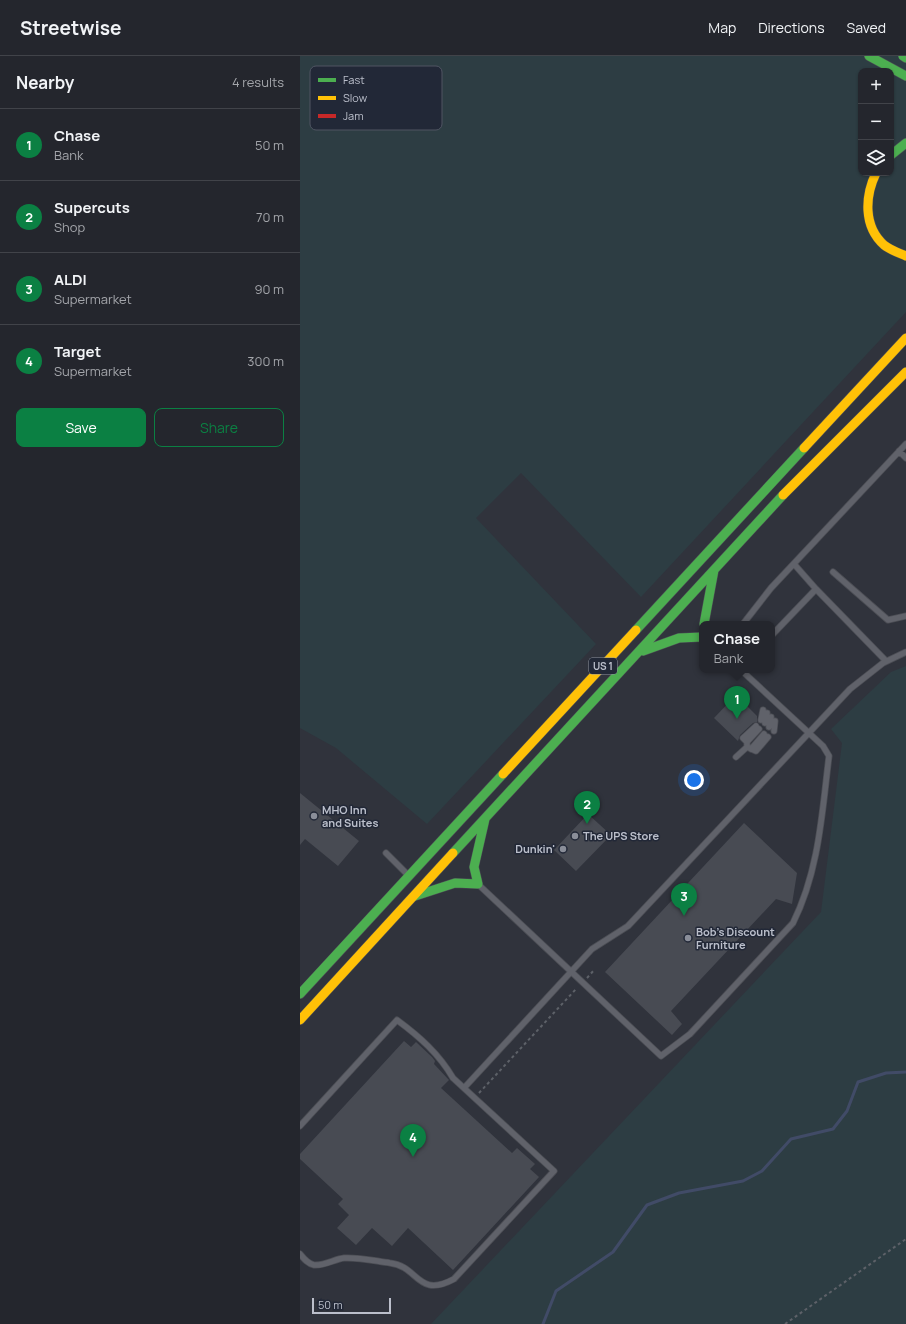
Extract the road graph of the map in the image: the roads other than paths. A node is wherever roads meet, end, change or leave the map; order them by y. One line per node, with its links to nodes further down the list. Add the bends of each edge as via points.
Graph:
1 (869, 56): 4 (main road, via 888,62)
2 (903, 56): 3 (main road)
3 (906, 58)
4 (906, 76)
5 (906, 144): 6 (main road)
6 (894, 153)
7 (875, 176): 8 (main road, via 868,192 867,206 874,232 883,244)
8 (906, 256)
9 (906, 338): 33 (main road, US 1)
10 (906, 372): 15 (main road, US 1, via 782,495)
11 (906, 444): 12 (lane)
12 (899, 451): 13 (lane); 14 (lane)
13 (906, 458)
14 (794, 564): 17 (lane); 20 (lane)
15 (714, 569): 19 (main road); 24 (main road, US 1)
16 (833, 572): 18 (lane, via 888,620)
17 (816, 590): 21 (lane); 25 (lane)
18 (906, 616)
19 (705, 621)
20 (745, 621)
21 (775, 632)
22 (699, 637): 24 (main road, via 678,637)
23 (906, 652): 25 (lane)
24 (636, 654): 31 (main road, US 1)
25 (886, 661): 28 (lane, via 850,689)
26 (744, 673): 28 (lane)
27 (769, 715): 27 (lane, via 767,725)
28 (810, 734): 36 (lane, via 628,926 592,949); 36 (lane, via 829,756 816,859 801,907 793,923 690,1034 661,1056)
29 (749, 746): 29 (lane, via 756,751 762,731); 30 (lane)
30 (736, 757)
31 (486, 818): 34 (main road, via 474,867); 35 (main road, US 1)
32 (386, 853): 33 (lane)
33 (409, 876): 37 (main road, US 1)
34 (478, 884): 35 (main road, via 455,883); 36 (lane)
35 (413, 897): 38 (main road, US 1)
36 (571, 972): 39 (lane)
37 (300, 994)
38 (300, 1020)
39 (464, 1088): 40 (lane, via 453,1078 434,1050 397,1020); 41 (lane, via 554,1171 454,1279 434,1286 422,1283 403,1267 392,1263 349,1258 316,1265 310,1264)
40 (300, 1126)
41 (300, 1254)

